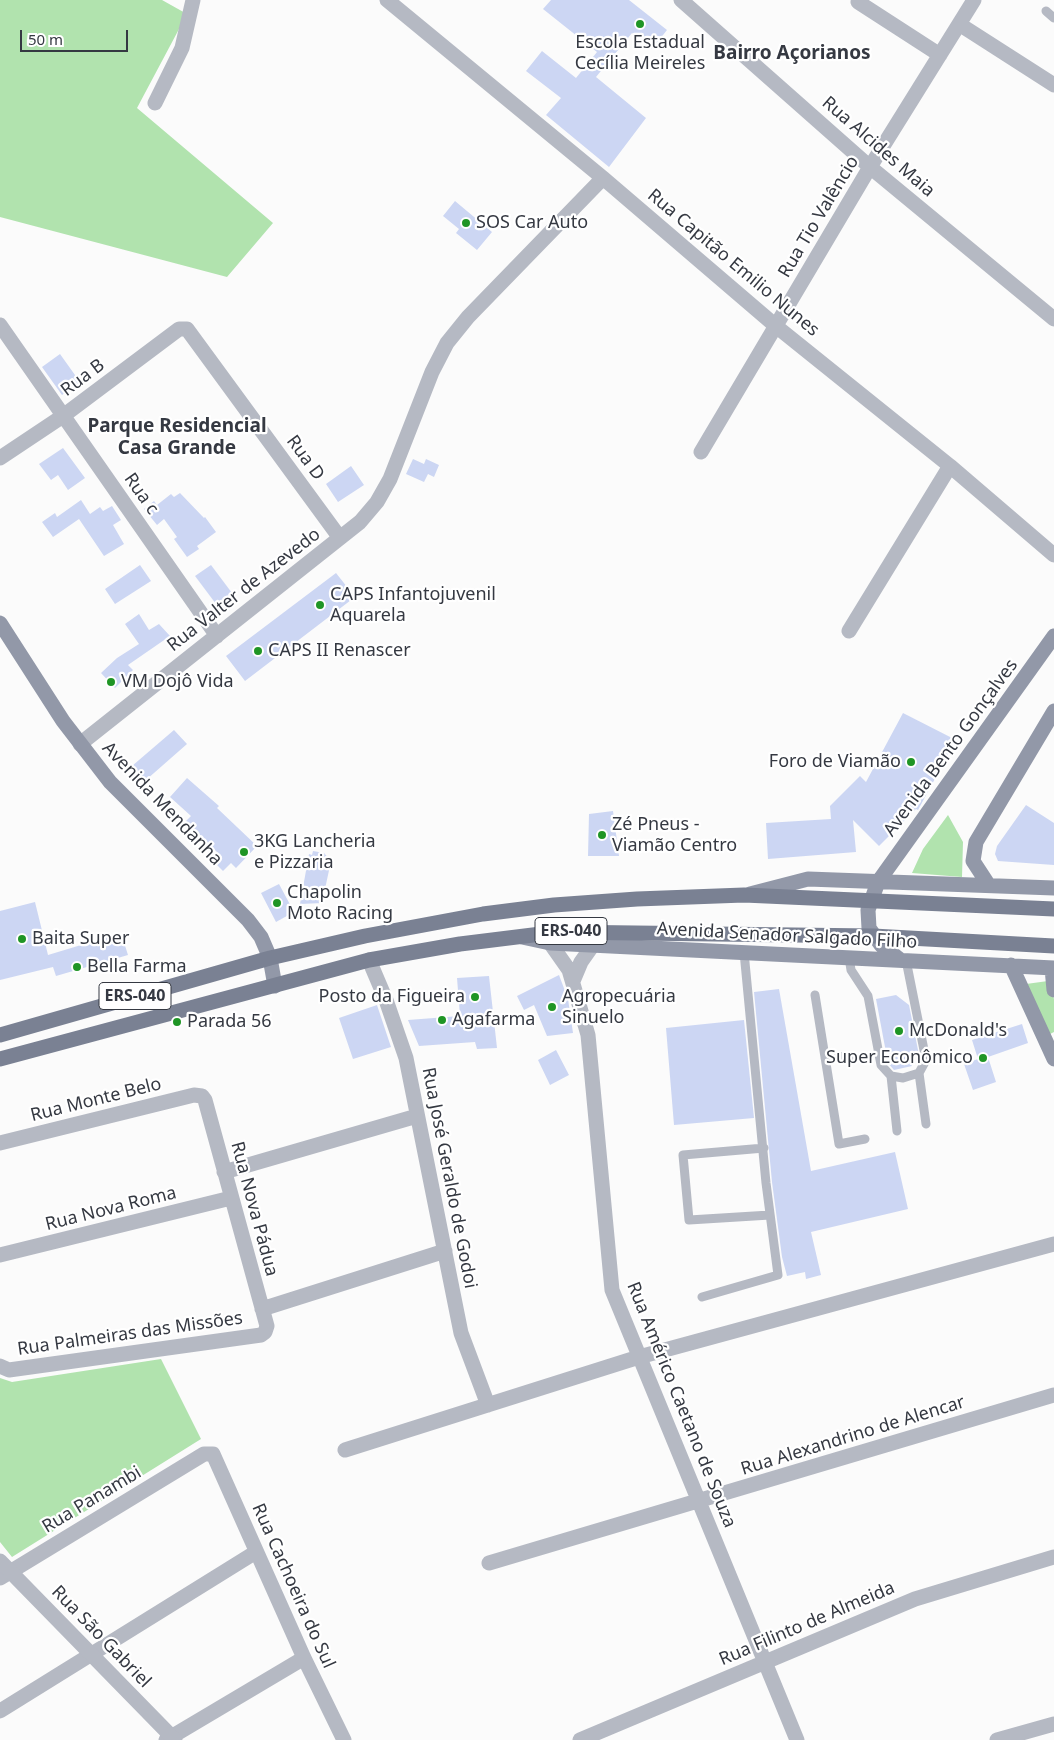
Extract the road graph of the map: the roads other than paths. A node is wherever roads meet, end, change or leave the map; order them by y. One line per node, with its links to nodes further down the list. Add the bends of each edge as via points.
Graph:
1 (193, 0): 11 (street, via 182,48)
2 (387, 0): 13 (street, Rua Capitão Emilio Nunes)
3 (681, 0): 12 (street, Rua Alcides Maia)
4 (974, 0): 8 (street, Rua Tio Valêncio)
5 (858, 2): 9 (street)
6 (1046, 11): 7 (lane)
7 (1054, 18)
8 (959, 24): 9 (street, Rua Tio Valêncio); 10 (street)
9 (940, 55): 12 (street, Rua Tio Valêncio)
10 (1054, 85)
11 (155, 103)
12 (870, 168): 14 (street, Rua Alcides Maia); 16 (street, Rua Tio Valêncio)
13 (603, 178): 16 (street, Rua Capitão Emilio Nunes); 22 (street, Rua Valter de Azevedo, via 468,317 447,343 377,502)
14 (1054, 319)
15 (0, 324): 18 (street, Rua c)
16 (777, 326): 19 (street, Rua Tio Valêncio); 21 (street, Rua Capitão Emilio Nunes)
17 (187, 329): 18 (street, Rua B, via 179,330); 22 (street, Rua D)
18 (63, 416): 20 (street, Rua B); 26 (street, Rua c)
19 (701, 452)
20 (0, 458)
21 (950, 466): 23 (street, Rua Capitão Emilio Nunes); 25 (street)
22 (340, 538): 26 (street, Rua Valter de Azevedo)
23 (1054, 555)
24 (0, 623): 29 (main road, Avenida Mendanha)
25 (848, 631)
26 (217, 636): 29 (street, Rua Valter de Azevedo)
27 (1054, 636): 30 (main road, Avenida Bento Gonçalves)
28 (1054, 711): 33 (main road, via 976,842 973,861)
29 (80, 744): 45 (main road, Avenida Mendanha, via 110,782 248,920 261,937)
30 (895, 858): 31 (main road); 32 (main road, Avenida Bento Gonçalves)
31 (851, 881): 32 (main road, Avenida Senador Salgado Filho); 35 (main road, Avenida Senador Salgado Filho, via 808,879)
32 (878, 882): 33 (main road, Avenida Senador Salgado Filho); 36 (main road, Avenida Bento Gonçalves)
33 (988, 884): 34 (main road, Avenida Senador Salgado Filho)
34 (1054, 888)
35 (744, 895): 36 (main road, Avenida Senador Salgado Filho / ERS-040); 45 (main road, Avenida Senador Salgado Filho / ERS-040, via 637,898 483,914)
36 (870, 901): 37 (main road, Avenida Senador Salgado Filho / ERS-040); 38 (main road, via 867,919)
37 (1054, 909)
38 (873, 936): 39 (main road, Avenida Senador Salgado Filho / ERS-040, via 628,931 557,932); 42 (main road, Avenida Senador Salgado Filho / ERS-040); 47 (main road)
39 (519, 937): 40 (main road, Avenida Senador Salgado Filho); 46 (main road, Avenida Senador Salgado Filho / ERS-040)
40 (550, 943): 41 (main road, Avenida Senador Salgado Filho); 50 (street, Rua Américo Caetano de Souza, via 564,960)
41 (593, 945): 43 (main road, Avenida Senador Salgado Filho); 50 (street, via 581,962)
42 (1054, 946)
43 (744, 952): 44 (main road, Avenida Senador Salgado Filho); 68 (lane)
44 (849, 956): 47 (main road, Avenida Senador Salgado Filho); 61 (lane, via 851,970 868,996 881,1065)
45 (270, 958): 51 (main road, Avenida Mendanha); 54 (main road, Avenida Senador Salgado Filho / ERS-040)
46 (369, 960): 51 (main road, Avenida Senador Salgado Filho / ERS-040); 63 (street, Rua José Geraldo de Godoi, via 406,1058)
47 (903, 960): 48 (main road, Avenida Senador Salgado Filho); 60 (lane, via 926,1060)
48 (1012, 965): 49 (main road, Avenida Senador Salgado Filho); 55 (main road)
49 (1053, 968): 52 (main road)
50 (574, 981): 78 (street, Rua Américo Caetano de Souza, via 588,1035 612,1290)
51 (275, 986): 58 (main road, Avenida Senador Salgado Filho / ERS-040)
52 (1054, 990)
53 (815, 995): 57 (lane)
54 (0, 1035)
55 (1050, 1037): 59 (main road)
56 (853, 1056): 57 (lane)
57 (825, 1058): 66 (lane, via 839,1144)
58 (0, 1059)
59 (1054, 1059)
60 (919, 1073): 61 (lane, via 903,1078); 64 (lane)
61 (891, 1076): 65 (lane)
62 (202, 1096): 67 (street, Rua Monte Belo, via 194,1095); 69 (street, Rua Nova Pádua)
63 (417, 1116): 69 (street); 73 (street, Rua José Geraldo de Godoi)
64 (926, 1124)
65 (897, 1131)
66 (865, 1139)
67 (0, 1143)
68 (764, 1148): 71 (lane); 71 (lane, via 683,1155 689,1220)
69 (224, 1172): 70 (street, Rua Nova Pádua)
70 (232, 1198): 74 (street, Rua Nova Roma); 76 (street, Rua Nova Pádua)
71 (770, 1215): 75 (lane, via 778,1276)
72 (1054, 1244): 78 (street)
73 (444, 1251): 76 (street); 81 (street, Rua José Geraldo de Godoi, via 461,1332)
74 (0, 1255)
75 (702, 1298)
76 (262, 1309): 77 (street, Rua Nova Pádua, via 267,1326)
77 (265, 1332): 79 (street, Rua Palmeiras das Missões, via 9,1370)
78 (639, 1357): 81 (street); 84 (street, Rua Américo Caetano de Souza)
79 (0, 1366)
80 (1054, 1395): 84 (street, Rua Alexandrino de Alencar)
81 (488, 1405): 82 (street)
82 (344, 1450)
83 (204, 1454): 85 (street, Rua Cachoeira do Sul, via 213,1454 217,1460); 88 (street, Rua Panambi)
84 (699, 1502): 87 (street, Rua Alexandrino de Alencar); 91 (street, Rua Américo Caetano de Souza)
85 (256, 1552): 89 (street); 90 (street, Rua Cachoeira do Sul)
86 (1054, 1557): 91 (street, Rua Filinto de Almeida, via 915,1599)
87 (490, 1563)
88 (4, 1570): 89 (street, Rua São Gabriel)
89 (92, 1654): 92 (street); 94 (street, Rua São Gabriel)
90 (304, 1658): 94 (street); 95 (street, Rua Cachoeira do Sul)
91 (766, 1663): 96 (street, Rua Filinto de Almeida); 97 (street, Rua Américo Caetano de Souza)
92 (0, 1710)
93 (1054, 1724): 98 (street)
94 (171, 1739)
95 (344, 1740)
96 (580, 1740)
97 (797, 1740)
98 (997, 1740)

